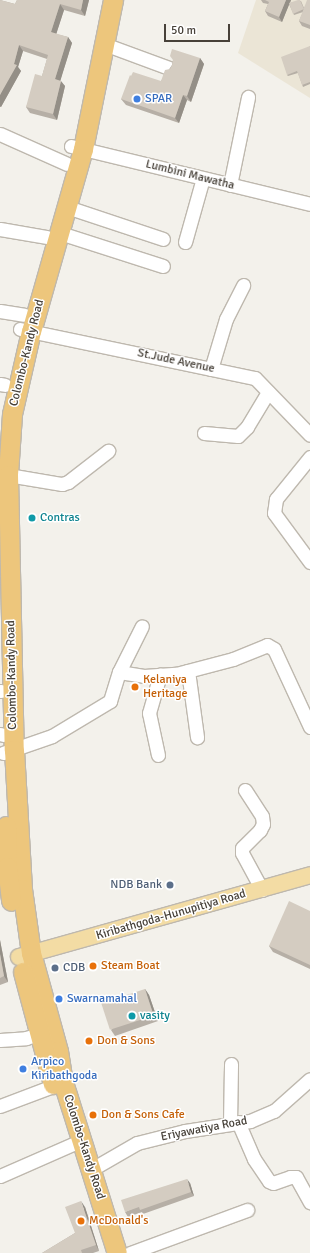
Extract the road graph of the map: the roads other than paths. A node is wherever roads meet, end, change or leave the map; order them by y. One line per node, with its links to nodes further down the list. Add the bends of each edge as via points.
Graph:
1 (103, 0): 7 (highway, Colombo-Kandy Road)
2 (113, 0): 3 (highway, Colombo-Kandy Road)
3 (104, 44): 4 (street); 7 (highway, Colombo-Kandy Road)
4 (169, 68)
5 (248, 97): 9 (street)
6 (0, 134): 7 (street, Lumbini Mawatha)
7 (73, 153): 8 (street, Lumbini Mawatha); 11 (highway, Colombo-Kandy Road); 13 (highway, Colombo-Kandy Road)
8 (203, 178): 9 (street, Lumbini Mawatha); 15 (street)
9 (230, 185): 10 (street, Lumbini Mawatha)
10 (310, 204)
11 (67, 207): 13 (highway, Colombo-Kandy Road); 14 (street)
12 (0, 229): 13 (street)
13 (53, 235): 16 (street); 19 (highway, Colombo-Kandy Road)
14 (163, 238)
15 (185, 242)
16 (163, 266)
17 (243, 285): 20 (street, via 226,319)
18 (0, 311): 19 (street, St.Jude Avenue)
19 (25, 325): 20 (street, St.Jude Avenue); 21 (highway, Colombo-Kandy Road); 28 (highway, Colombo-Kandy Road, via 12,414)
20 (211, 369): 22 (street, St.Jude Avenue, via 254,378)
21 (3, 385): 23 (highway, Colombo-Kandy Road)
22 (268, 392): 24 (street, via 247,427 238,436); 25 (street, St.Jude Avenue)
23 (0, 422)
24 (204, 433)
25 (310, 435)
26 (108, 451): 28 (street, via 62,484)
27 (310, 458): 29 (street, via 276,499 274,513)
28 (8, 475): 30 (highway, Colombo-Kandy Road)
29 (310, 562)
30 (5, 578): 39 (highway, Colombo-Kandy Road)
31 (142, 626): 34 (street)
32 (0, 646): 36 (highway, Colombo-Kandy Road)
33 (188, 671): 35 (street); 37 (street, via 233,659 268,645 274,649); 38 (street)
34 (119, 672): 35 (street, via 144,676); 39 (street, via 110,701 106,704 52,736)
35 (160, 675): 40 (street, via 149,714)
36 (1, 691): 39 (highway, Colombo-Kandy Road)
37 (310, 727)
38 (197, 737)
39 (5, 743): 42 (highway, Colombo-Kandy Road); 45 (highway, Colombo-Kandy Road, via 22,889)
40 (158, 755)
41 (246, 790): 44 (street, via 262,816 263,824 242,848 242,853)
42 (4, 867): 45 (highway, Colombo-Kandy Road)
43 (310, 875): 44 (main road, Kiribathgoda-Hunupitiya Road)
44 (262, 890): 45 (main road, Kiribathgoda-Hunupitiya Road)
45 (25, 955): 46 (highway, Colombo-Kandy Road); 54 (highway, Colombo-Kandy Road, via 58,1051 63,1082)
46 (39, 1034): 47 (street); 50 (highway, Colombo-Kandy Road)
47 (0, 1040)
48 (231, 1064): 52 (street)
49 (310, 1079): 52 (street, Eriyawatiya Road, via 274,1111 250,1121)
50 (53, 1086): 51 (street); 53 (highway, Colombo-Kandy Road)
51 (0, 1106)
52 (234, 1122): 54 (street, Eriyawatiya Road, via 137,1143); 56 (street, via 269,1181 273,1184 296,1177)
53 (73, 1144): 54 (highway, Colombo-Kandy Road); 55 (street)
54 (87, 1171): 58 (highway, Colombo-Kandy Road); 59 (highway, Colombo-Kandy Road)
55 (0, 1176)
56 (310, 1202)
57 (247, 1210): 60 (street)
58 (108, 1253)
59 (117, 1253)
60 (130, 1253)

